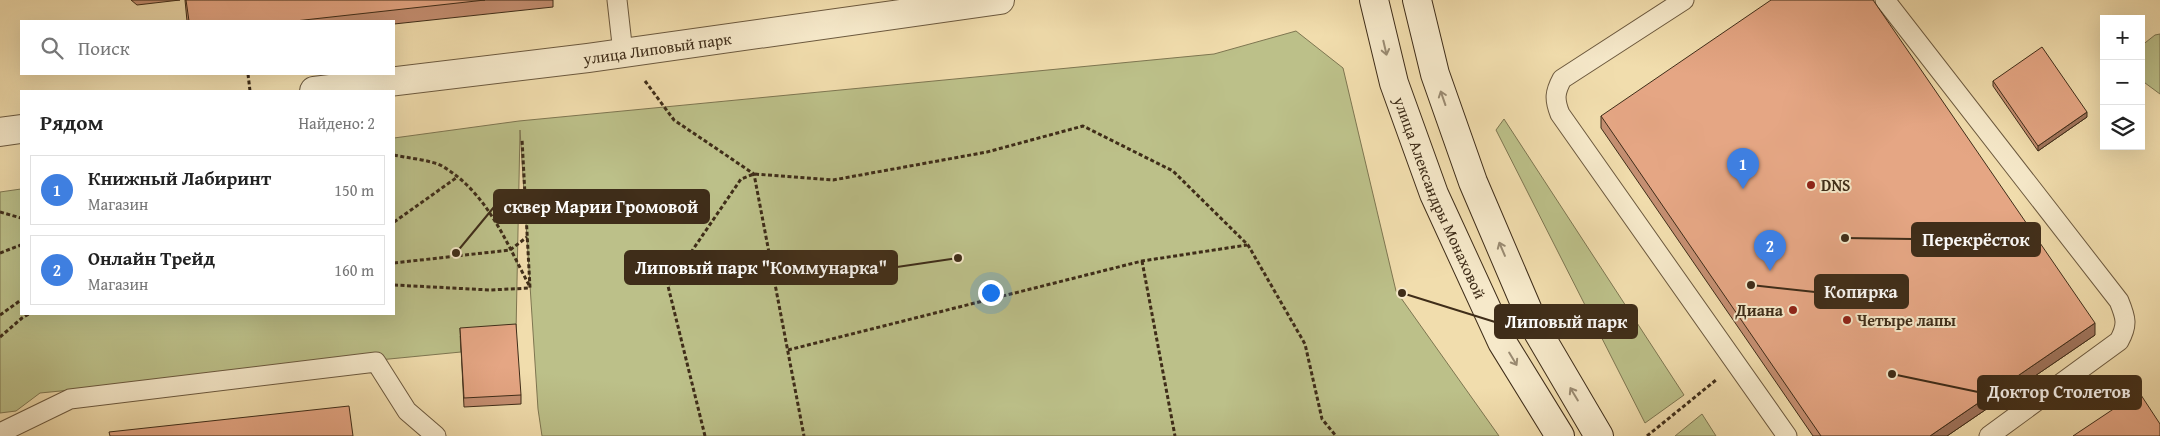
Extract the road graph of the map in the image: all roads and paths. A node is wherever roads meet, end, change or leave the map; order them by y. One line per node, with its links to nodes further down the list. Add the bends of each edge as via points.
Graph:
1 (617, 0): 7 (lane)
2 (1000, 0): 7 (main road, улица Липовый парк)
3 (1374, 0): 41 (main road, улица Александры Монаховой, one-way to 41, via 1394,83 1434,194 1502,342)
4 (1417, 0): 42 (main road, one-way to 4, via 1535,327 1473,182 1435,74)
5 (1684, 0): 34 (lane, via 1562,79 1555,91 1555,101 1560,114)
6 (1885, 0): 45 (lane, via 2119,301 2123,312 2126,328 2119,341)
7 (623, 53): 10 (main road, улица Липовый парк); 15 (path, via 674,120)
8 (248, 75): 9 (path)
9 (250, 90)
10 (322, 90)
11 (20, 130): 12 (main road)
12 (0, 132)
13 (522, 139): 20 (path)
14 (395, 155): 16 (path, via 441,166)
15 (754, 174): 22 (path, via 833,180 986,152 1083,126 1173,171); 33 (path); 37 (path, via 741,179 668,286)
16 (456, 178): 19 (path); 23 (path, via 475,193 493,217)
17 (0, 212): 18 (path)
18 (20, 218)
19 (395, 221)
20 (527, 237): 23 (path); 28 (path)
21 (20, 245): 24 (path)
22 (1248, 245): 25 (path); 40 (path, via 1305,344 1322,419)
23 (510, 250): 26 (path); 28 (path)
24 (0, 253)
25 (1142, 261): 33 (path); 39 (path)
26 (395, 263)
27 (395, 285): 28 (path, via 490,290)
28 (530, 288)
29 (20, 301): 30 (path)
30 (0, 315)
31 (27, 315): 32 (path)
32 (0, 337)
33 (788, 350): 38 (path)
34 (1736, 364): 43 (path); 44 (lane)
35 (0, 433): 36 (lane, via 70,399 376,362 407,411)
36 (436, 436)
37 (705, 436)
38 (804, 436)
39 (1175, 436)
40 (1336, 436)
41 (1560, 436)
42 (1599, 436)
43 (1647, 436)
44 (1787, 436)
45 (1989, 436)

